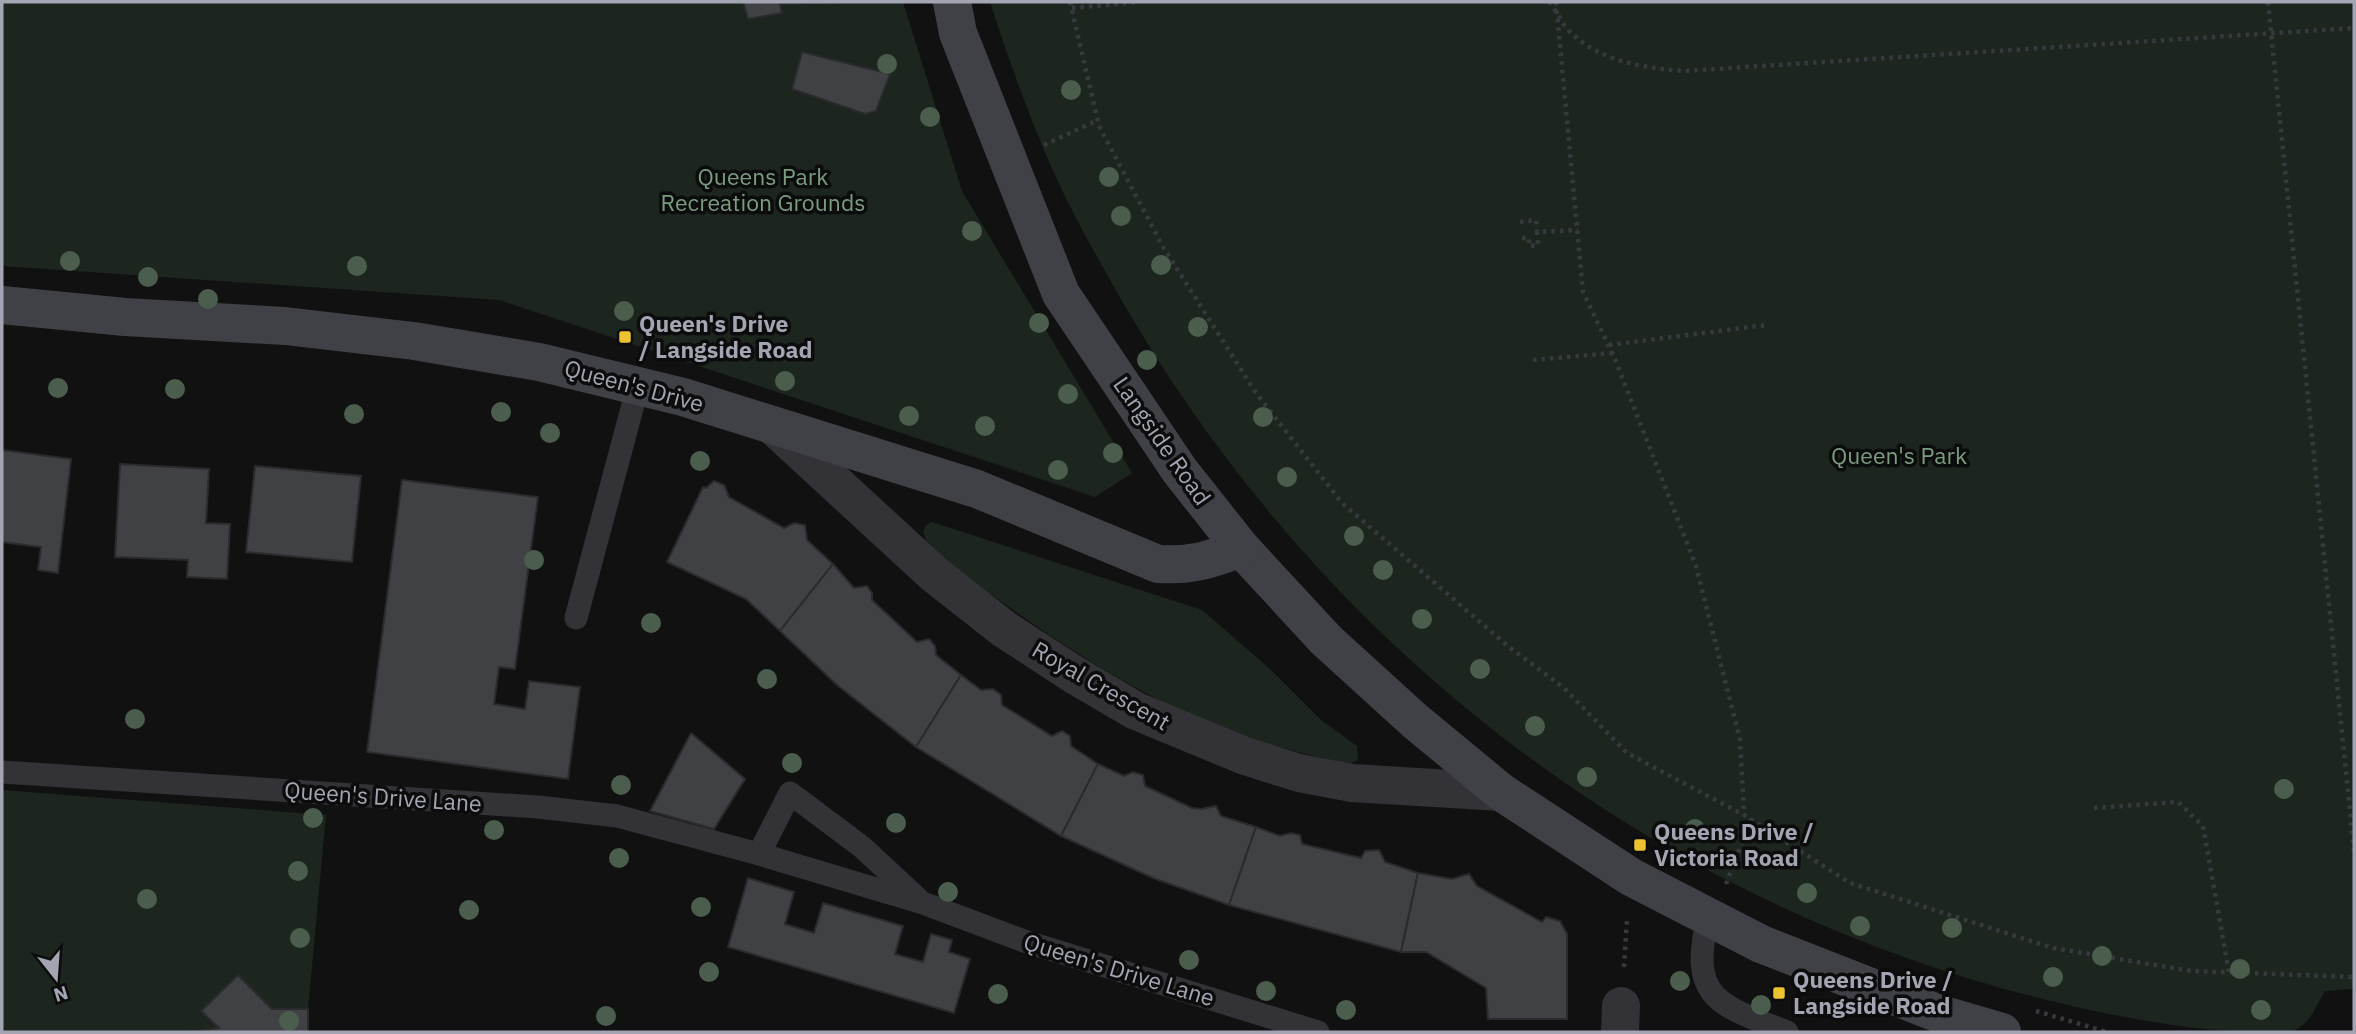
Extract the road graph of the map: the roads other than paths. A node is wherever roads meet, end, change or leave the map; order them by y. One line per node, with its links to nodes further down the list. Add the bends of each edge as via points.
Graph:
1 (951, 2): 5 (street, Langside Road, via 958,33 1061,294 1180,471)
2 (2, 306): 3 (street, Queen's Drive, via 285,326 414,341 539,362)
3 (638, 386): 4 (street, Queen's Drive); 6 (lane)
4 (772, 425): 5 (street, Queen's Drive, via 977,489 1158,564 1204,562); 8 (street, Royal Crescent, via 934,574 1004,629 1136,711 1299,773 1352,783)
5 (1241, 548): 8 (street, Langside Road, via 1326,640)
6 (576, 618)
7 (2, 772): 9 (lane, Queen's Drive Lane, via 551,808 617,816)
8 (1501, 792): 11 (street, via 1631,877)
9 (759, 854): 10 (lane, Queen's Drive Lane); 10 (lane, Queen's Drive Lane, via 790,793 862,847)
10 (923, 903): 13 (lane, Queen's Drive Lane, via 1024,941)
11 (1708, 918): 12 (street, via 1761,944 1937,1013); 14 (lane, via 1700,960 1709,990 1728,1007)
12 (2015, 1021)
13 (1318, 1032)
14 (1787, 1032)

